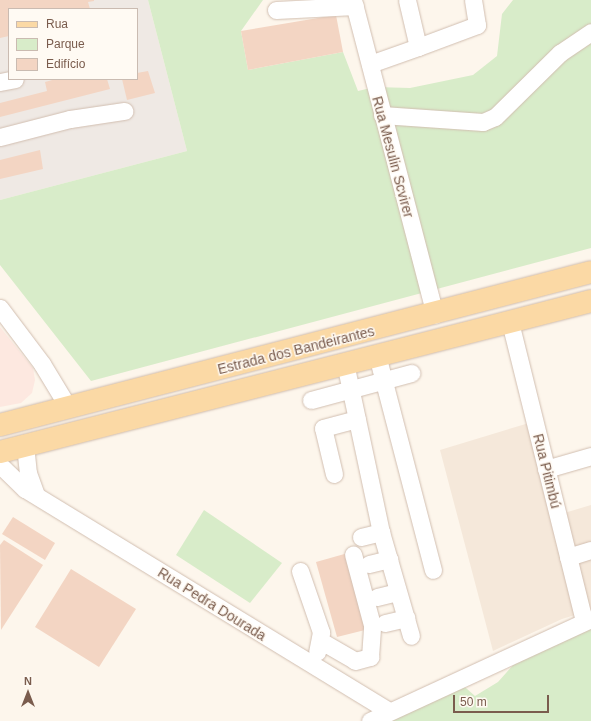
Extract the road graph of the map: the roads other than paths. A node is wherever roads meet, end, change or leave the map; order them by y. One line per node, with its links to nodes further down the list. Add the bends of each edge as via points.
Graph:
1 (407, 0): 6 (street)
2 (473, 0): 6 (street, via 477,25)
3 (354, 3): 4 (street); 7 (street, Rua Mesulin Scvirer)
4 (276, 10)
5 (591, 32): 11 (street, via 566,47 495,117 483,122)
6 (418, 47): 7 (street)
7 (370, 64): 11 (street, Rua Mesulin Scvirer)
8 (10, 80): 9 (street)
9 (0, 82)
10 (124, 111): 12 (street, via 70,119)
11 (382, 115): 16 (street, Rua Mesulin Scvirer)
12 (0, 137)
13 (591, 272): 16 (main road, Estrada dos Bandeirantes)
14 (591, 301): 17 (main road, Estrada dos Bandeirantes)
15 (0, 308): 24 (street, via 42,364)
16 (435, 314): 24 (main road, Estrada dos Bandeirantes)
17 (510, 322): 18 (main road, Estrada dos Bandeirantes); 32 (street, Rua Pitimbú)
18 (377, 355): 19 (main road, Estrada dos Bandeirantes); 21 (street)
19 (345, 363): 22 (street); 26 (main road, Estrada dos Bandeirantes)
20 (411, 373): 21 (street)
21 (383, 380): 22 (street); 42 (street)
22 (350, 388): 23 (street); 25 (street)
23 (311, 400)
24 (68, 407): 26 (main road); 27 (main road, Estrada dos Bandeirantes); 28 (main road, via 63,418)
25 (357, 419): 33 (street, via 323,428); 35 (street)
26 (109, 423): 28 (main road, Estrada dos Bandeirantes)
27 (0, 425)
28 (30, 443): 29 (main road, Estrada dos Bandeirantes); 34 (street, via 28,473)
29 (0, 452)
30 (591, 456): 32 (street)
31 (0, 465): 34 (street, Rua Pedra Dourada, via 15,483)
32 (546, 469): 39 (street, Rua Pitimbú)
33 (334, 474)
34 (36, 495): 51 (street, Rua Pedra Dourada)
35 (381, 532): 36 (street); 40 (street)
36 (361, 537)
37 (591, 550): 39 (street)
38 (353, 554): 50 (street, via 372,625 370,656 355,661)
39 (568, 556): 47 (street, Rua Pitimbú)
40 (388, 559): 41 (street); 44 (street)
41 (369, 564)
42 (433, 570)
43 (300, 571): 50 (street)
44 (397, 592): 45 (street); 46 (street)
45 (377, 597)
46 (406, 618): 48 (street); 49 (street)
47 (587, 620): 52 (street)
48 (385, 624)
49 (411, 636)
50 (321, 641): 51 (street)
51 (312, 665): 52 (street, Rua Pedra Dourada)
52 (388, 711): 53 (street)
53 (370, 721)

